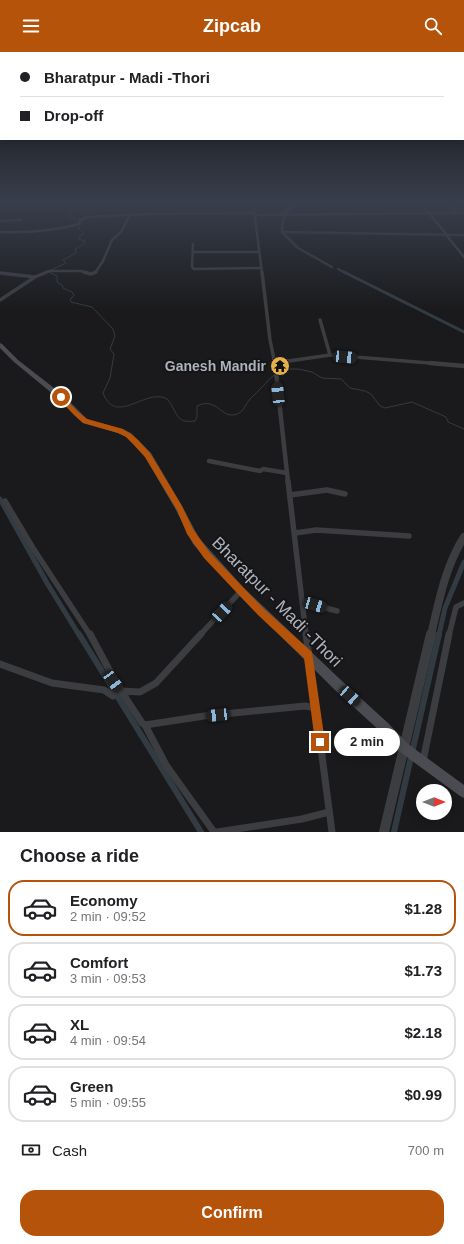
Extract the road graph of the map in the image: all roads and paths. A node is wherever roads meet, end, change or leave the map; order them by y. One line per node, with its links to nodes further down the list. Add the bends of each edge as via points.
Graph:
1 (114, 238): 10 (street, via 95,273 51,271)
2 (257, 238): 6 (street)
3 (449, 238): 7 (street)
4 (193, 244): 5 (street)
5 (193, 252): 6 (street); 8 (street, via 194,269)
6 (258, 252): 8 (street)
7 (464, 257)
8 (261, 268): 15 (street)
9 (0, 273): 10 (street)
10 (36, 277): 11 (street)
11 (0, 300)
12 (320, 320): 14 (street)
13 (0, 345): 25 (main road, Bharatpur - Madi -Thori, via 85,421 120,431 136,442 148,455 180,508 196,541)
14 (330, 355): 15 (street); 16 (street)
15 (275, 363): 18 (street)
16 (464, 366)
17 (209, 461): 18 (street, via 260,471 263,469)
18 (287, 473): 20 (street)
19 (346, 494): 20 (street, via 327,490)
20 (290, 495): 22 (street)
21 (5, 501): 32 (street, via 84,625 113,681)
22 (295, 533): 23 (street, via 316,530); 26 (street)
23 (409, 536)
24 (464, 537): 35 (street, via 446,574)
25 (240, 591): 29 (main road, Bharatpur - Madi -Thori); 32 (street, via 156,682 138,693 121,691)
26 (303, 602): 28 (street); 29 (street)
27 (464, 603): 36 (street, via 456,607 453,616)
28 (337, 611)
29 (308, 655): 33 (street); 35 (main road, Bharatpur - Madi -Thori)
30 (0, 664): 31 (street, via 52,683 104,690)
31 (114, 696)
32 (125, 696): 34 (street)
33 (316, 708): 34 (street, via 305,706 204,716); 38 (street)
34 (145, 725): 39 (street, via 166,765)
35 (404, 748): 36 (main road, Bharatpur - Madi -Thori); 41 (street)
36 (420, 759): 37 (main road, Bharatpur - Madi -Thori)
37 (464, 792)
38 (329, 812): 39 (street, via 274,824 242,826); 40 (street)
39 (216, 832)
40 (332, 832)
41 (384, 832)

